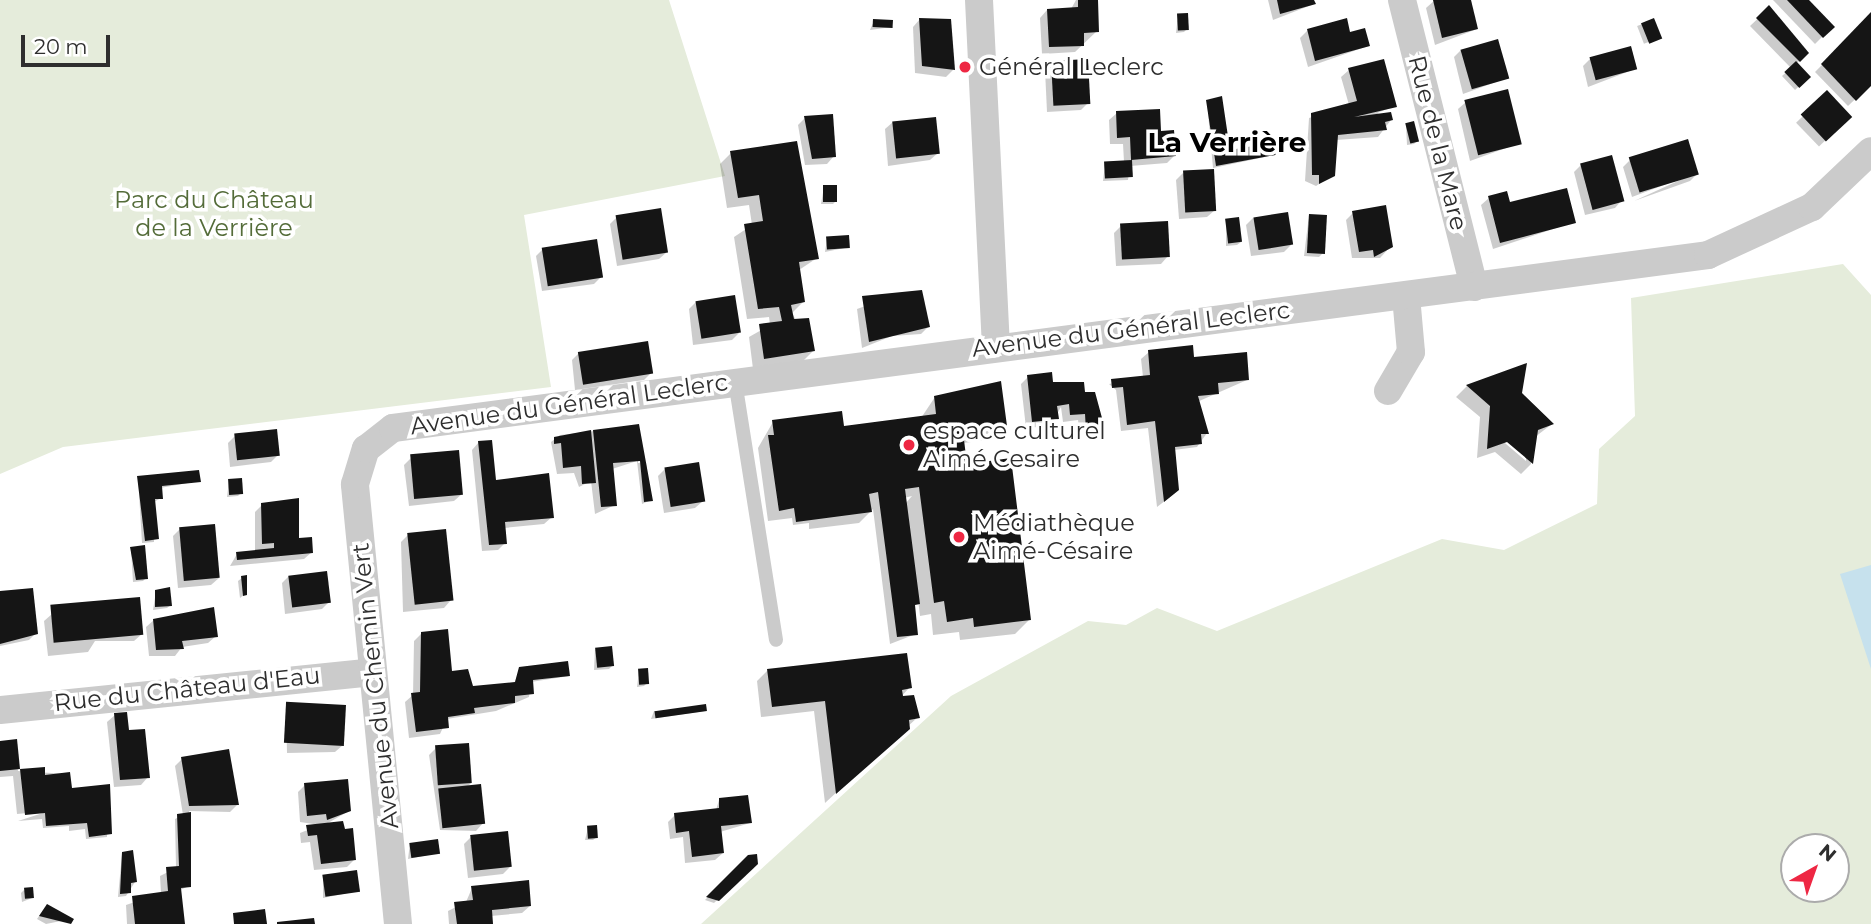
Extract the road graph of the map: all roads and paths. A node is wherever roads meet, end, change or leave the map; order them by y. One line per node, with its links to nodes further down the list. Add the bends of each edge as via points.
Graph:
1 (979, 0): 6 (street)
2 (1402, 0): 4 (street, Rue de la Mare)
3 (1871, 151): 4 (street, Avenue du Général Leclerc, via 1812,207 1708,255)
4 (1474, 287): 5 (street, Avenue du Général Leclerc)
5 (1406, 296): 6 (street, Avenue du Général Leclerc); 8 (street, via 1411,352)
6 (996, 345): 7 (street, Avenue du Général Leclerc)
7 (736, 381): 9 (street, Avenue du Général Leclerc, via 393,428); 10 (lane)
8 (1388, 391)
9 (366, 449): 11 (street, Avenue du Chemin Vert, via 355,484)
10 (776, 640)
11 (373, 672): 12 (street, Rue du Château d'Eau); 13 (street, Avenue du Chemin Vert)
12 (0, 709)
13 (398, 924)

